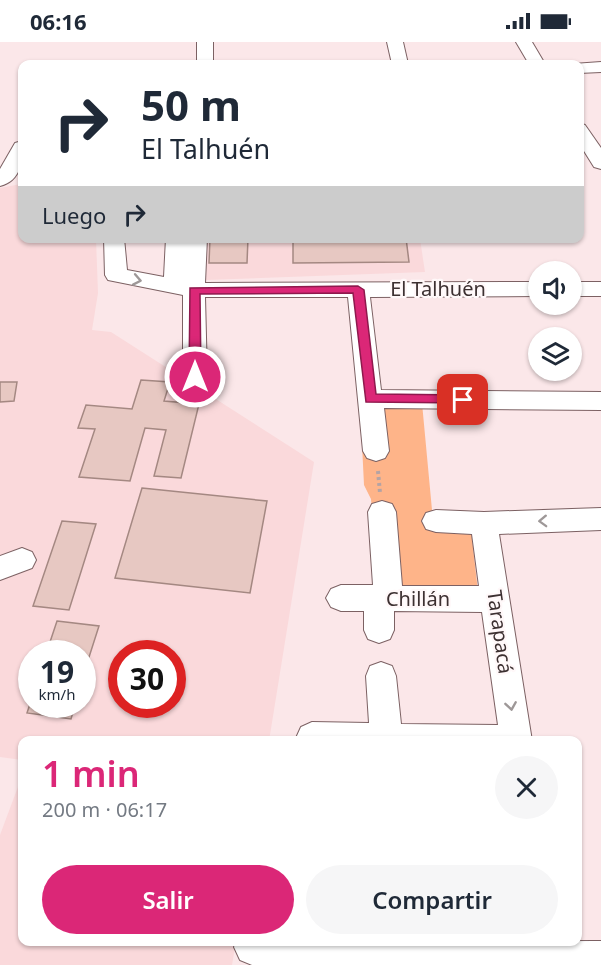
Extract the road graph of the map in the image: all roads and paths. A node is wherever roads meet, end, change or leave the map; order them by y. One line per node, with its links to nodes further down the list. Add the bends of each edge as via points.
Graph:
1 (205, 42): 4 (street)
2 (395, 42): 5 (street)
3 (524, 42): 6 (street)
4 (205, 60)
5 (399, 60)
6 (535, 60)
7 (601, 67): 8 (street)
8 (584, 68)
9 (584, 138): 11 (street)
10 (18, 156): 12 (street)
11 (601, 164)
12 (9, 177)
13 (114, 243): 16 (street, El Talhuén, one-way to 16, via 116,275)
14 (178, 243): 16 (street)
15 (196, 243): 16 (street)
16 (184, 289): 20 (street, El Talhuén); 21 (street)
17 (528, 289): 20 (street, El Talhuén)
18 (582, 289): 19 (street)
19 (601, 289)
20 (358, 290): 22 (street)
21 (195, 377)
22 (371, 399): 23 (street); 24 (street)
23 (601, 401)
24 (376, 451): 25 (path)
25 (382, 512): 30 (street)
26 (601, 519): 28 (street, one-way to 28)
27 (436, 521): 28 (street)
28 (484, 523): 31 (street, Tarapacá)
29 (341, 598): 30 (street, Chillán)
30 (384, 599): 31 (street, Chillán); 32 (street)
31 (494, 599): 35 (street, Tarapacá, one-way to 35)
32 (379, 630)
33 (381, 675): 34 (street)
34 (386, 736)
35 (515, 736)
36 (253, 947): 37 (street)
37 (374, 952): 38 (street)
38 (548, 953): 39 (street)
39 (601, 960)

